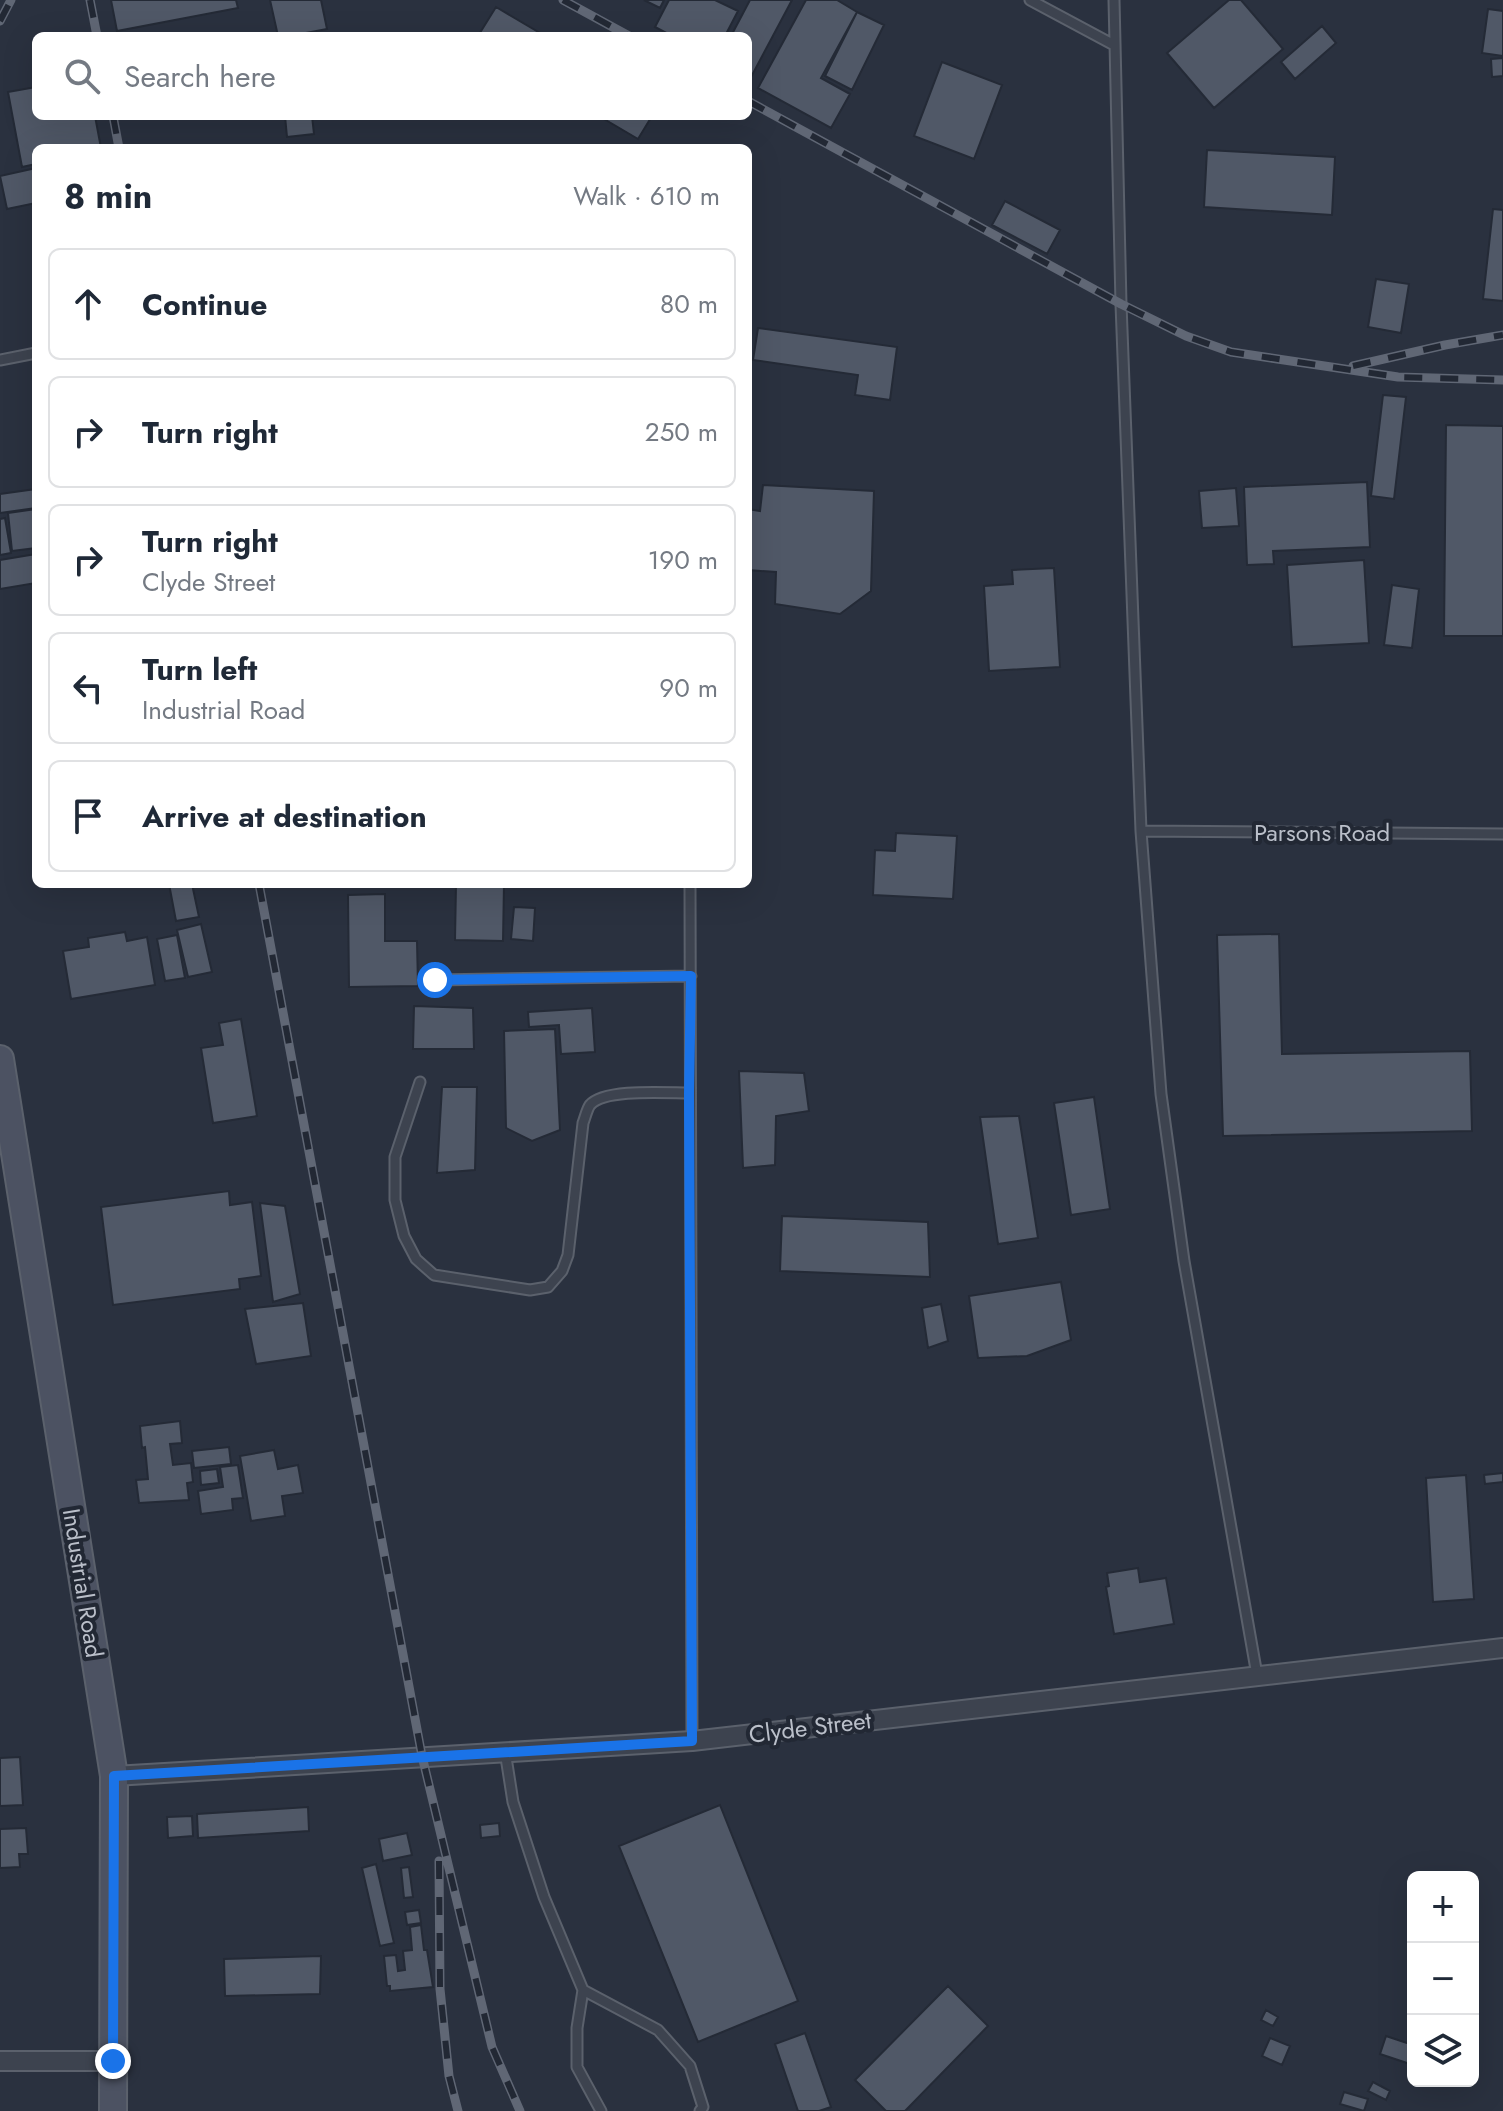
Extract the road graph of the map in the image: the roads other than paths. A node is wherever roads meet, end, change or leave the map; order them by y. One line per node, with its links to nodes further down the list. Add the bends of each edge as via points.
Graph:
1 (1030, 0): 3 (lane)
2 (1114, 0): 3 (lane)
3 (1114, 45): 6 (lane)
4 (32, 354): 5 (lane)
5 (0, 360)
6 (1141, 831): 7 (lane, Parsons Road); 16 (lane, via 1165,1124)
7 (1503, 834)
8 (690, 888): 9 (lane)
9 (691, 976): 10 (lane); 13 (lane)
10 (435, 980)
11 (0, 1059): 14 (street, Industrial Road)
12 (420, 1082): 13 (lane, via 395,1157 395,1200 416,1259 434,1275 530,1290 548,1287 568,1255 583,1123 590,1105 625,1094)
13 (689, 1093): 17 (lane)
14 (7, 1154): 19 (street, Industrial Road)
15 (1503, 1648): 16 (street, Clyde Street)
16 (1257, 1675): 17 (street, Clyde Street)
17 (692, 1741): 18 (street, Clyde Street)
18 (505, 1751): 19 (street, Clyde Street); 20 (lane, via 513,1802 544,1897)
19 (114, 1776): 22 (street, Industrial Road)
20 (583, 1990): 24 (lane, via 577,2067); 25 (lane, via 658,2030 690,2066)
21 (0, 2061): 22 (street)
22 (113, 2061): 23 (street, Industrial Road)
23 (113, 2111)
24 (601, 2111)
25 (700, 2111)

